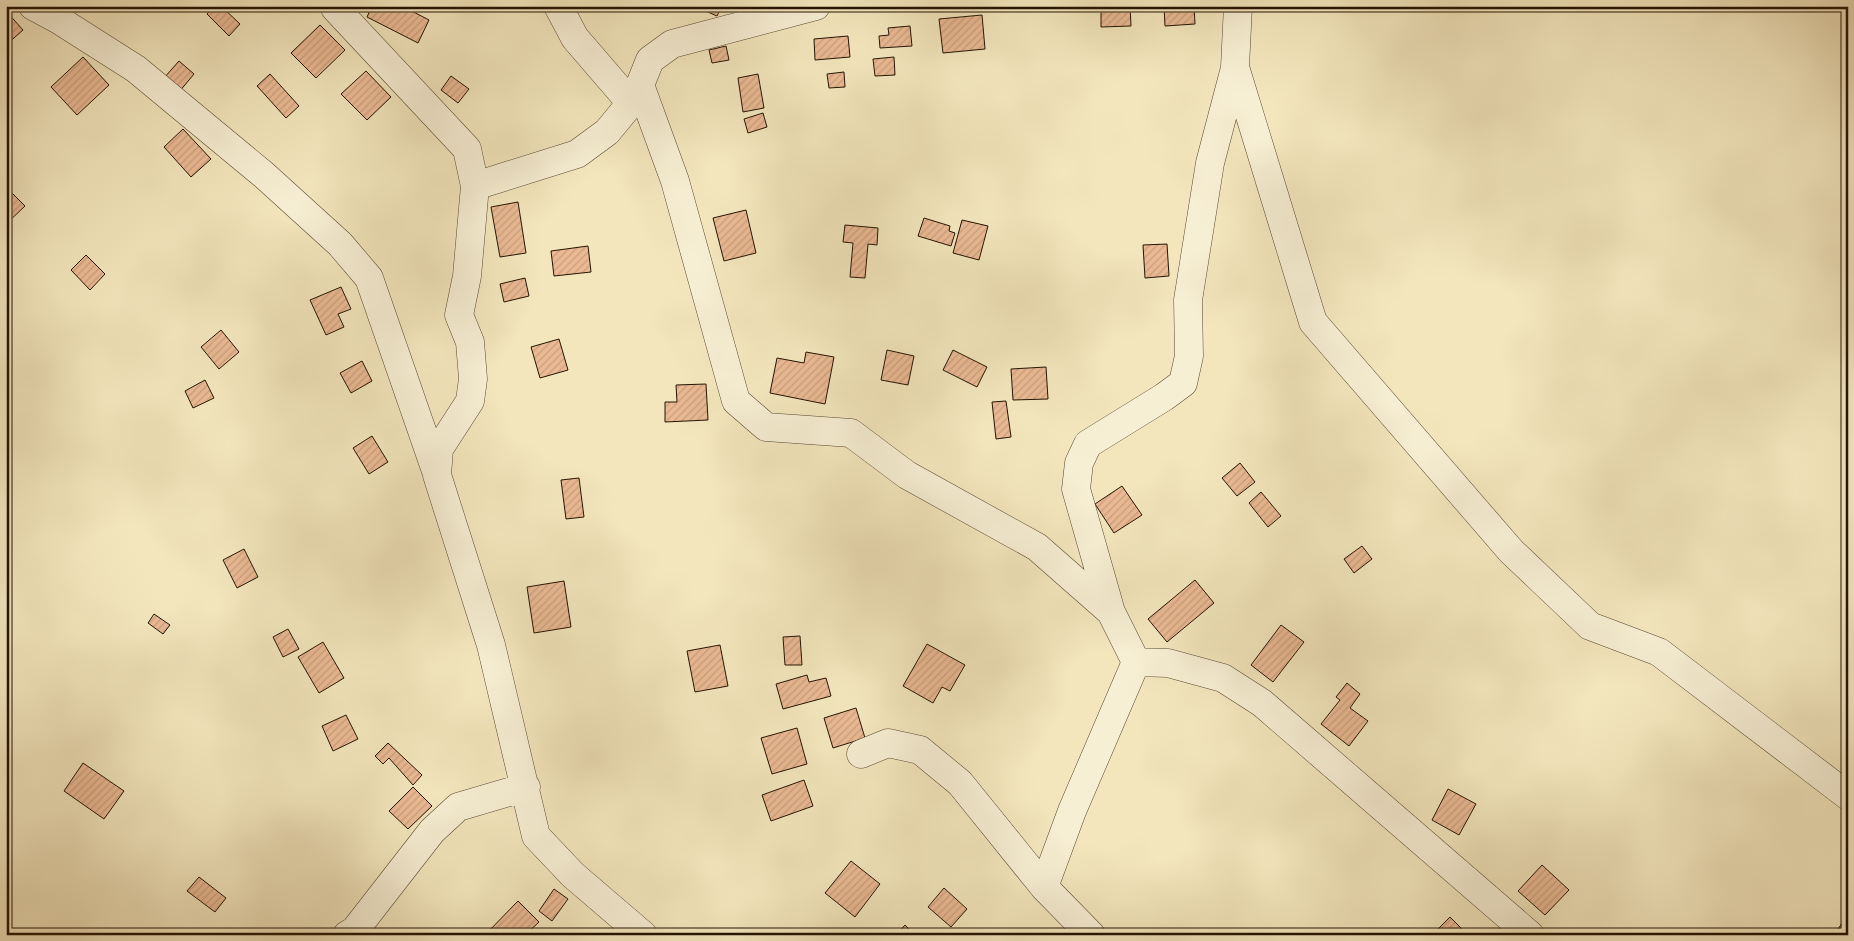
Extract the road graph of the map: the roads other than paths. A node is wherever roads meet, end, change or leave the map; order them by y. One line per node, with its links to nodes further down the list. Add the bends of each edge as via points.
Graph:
1 (33, 6): 9 (street, via 136,69 264,175 340,244 369,278)
2 (558, 6): 7 (street, via 575,38)
3 (816, 6): 7 (street, via 672,44 650,60)
4 (1238, 6): 6 (street)
5 (335, 8): 8 (street, via 467,149)
6 (1235, 67): 10 (street, via 1210,163 1188,300 1188,356 1183,383 1088,444 1079,463 1076,490); 14 (street, via 1312,322 1511,551 1590,626 1660,652)
7 (635, 94): 8 (street, via 606,132 577,154); 10 (street, via 675,181 736,401 766,427 851,433 907,474 1038,547)
8 (474, 186): 9 (street, via 467,276 459,315 470,342 473,379 470,401 439,449)
9 (437, 475): 13 (street, via 490,644)
10 (1111, 612): 11 (street)
11 (1136, 662): 15 (street, via 1072,811); 19 (street, via 1168,663 1223,678 1262,703)
12 (861, 754): 15 (street, via 888,743 920,750 960,782)
13 (526, 787): 16 (street, via 458,807 432,831 355,930); 17 (street, via 536,836 573,875)
14 (1848, 796)
15 (1044, 887): 18 (street)
16 (347, 935)
17 (643, 935)
18 (1091, 935)
19 (1530, 935)

